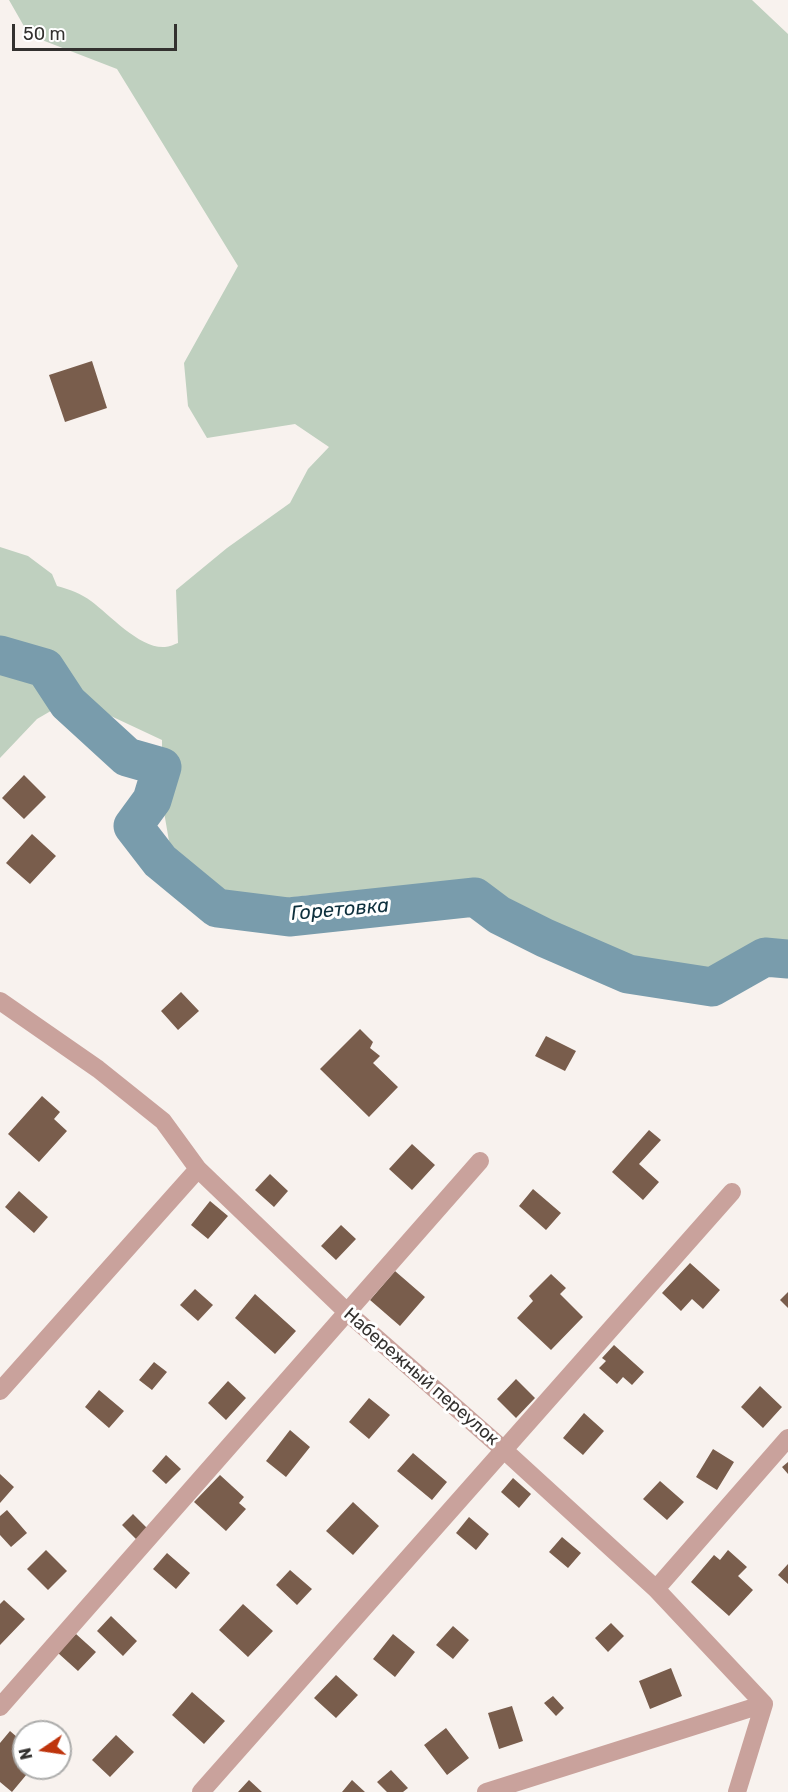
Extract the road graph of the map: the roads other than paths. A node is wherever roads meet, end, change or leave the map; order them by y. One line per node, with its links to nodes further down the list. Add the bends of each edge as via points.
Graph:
1 (0, 1001): 3 (street, Набережный переулок, via 98,1069 163,1121)
2 (480, 1161): 5 (street)
3 (198, 1169): 5 (street, Набережный переулок); 6 (street)
4 (732, 1191): 8 (street)
5 (348, 1313): 8 (street, Набережный переулок); 11 (street)
6 (0, 1391)
7 (788, 1438): 9 (street)
8 (504, 1450): 9 (street, Набережный переулок); 12 (street)
9 (656, 1589): 10 (street, Набережный переулок)
10 (764, 1704): 13 (street); 14 (street)
11 (0, 1707)
12 (201, 1792)
13 (486, 1792)
14 (737, 1792)

